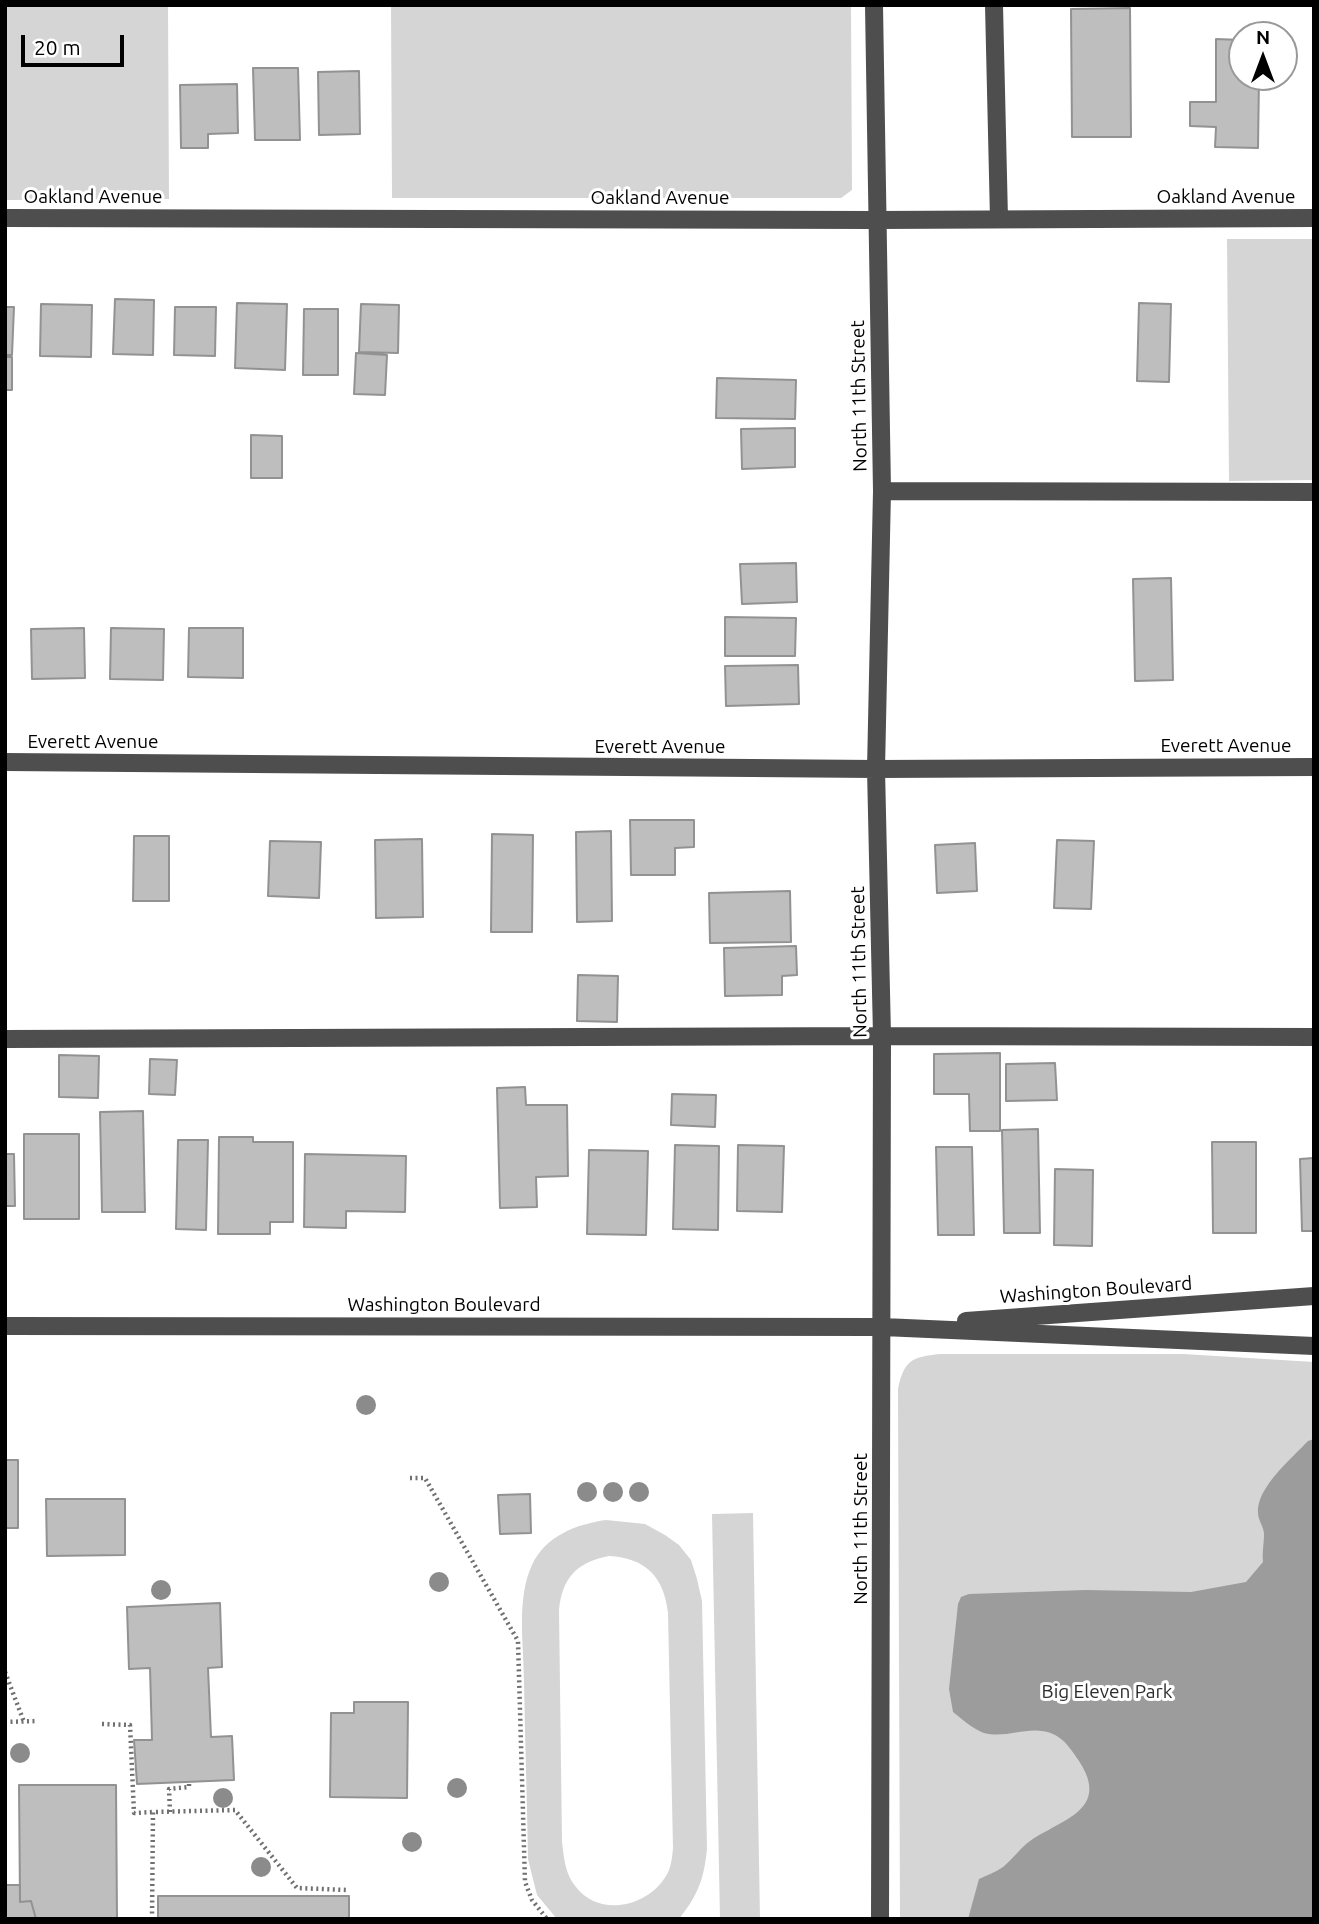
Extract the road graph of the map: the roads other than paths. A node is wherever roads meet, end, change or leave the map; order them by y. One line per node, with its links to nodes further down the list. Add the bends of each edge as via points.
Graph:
1 (874, 5): 6 (street, North 11th Street)
2 (994, 5): 5 (street)
3 (5, 218): 6 (street, Oakland Avenue)
4 (1314, 218): 5 (street, Oakland Avenue)
5 (999, 219): 6 (street, Oakland Avenue)
6 (876, 220): 7 (street, North 11th Street)
7 (882, 491): 8 (street); 11 (street, North 11th Street)
8 (1314, 492)
9 (5, 762): 11 (street, Everett Avenue)
10 (1314, 767): 11 (street, Everett Avenue)
11 (876, 769): 12 (street, North 11th Street)
12 (882, 1036): 13 (street); 14 (street); 17 (street, North 11th Street)
13 (1314, 1037)
14 (5, 1039)
15 (1314, 1296): 17 (street, Washington Boulevard)
16 (5, 1326): 17 (street, Washington Boulevard)
17 (883, 1327): 18 (street, Washington Boulevard); 19 (street, North 11th Street)
18 (1314, 1346)
19 (880, 1919)

